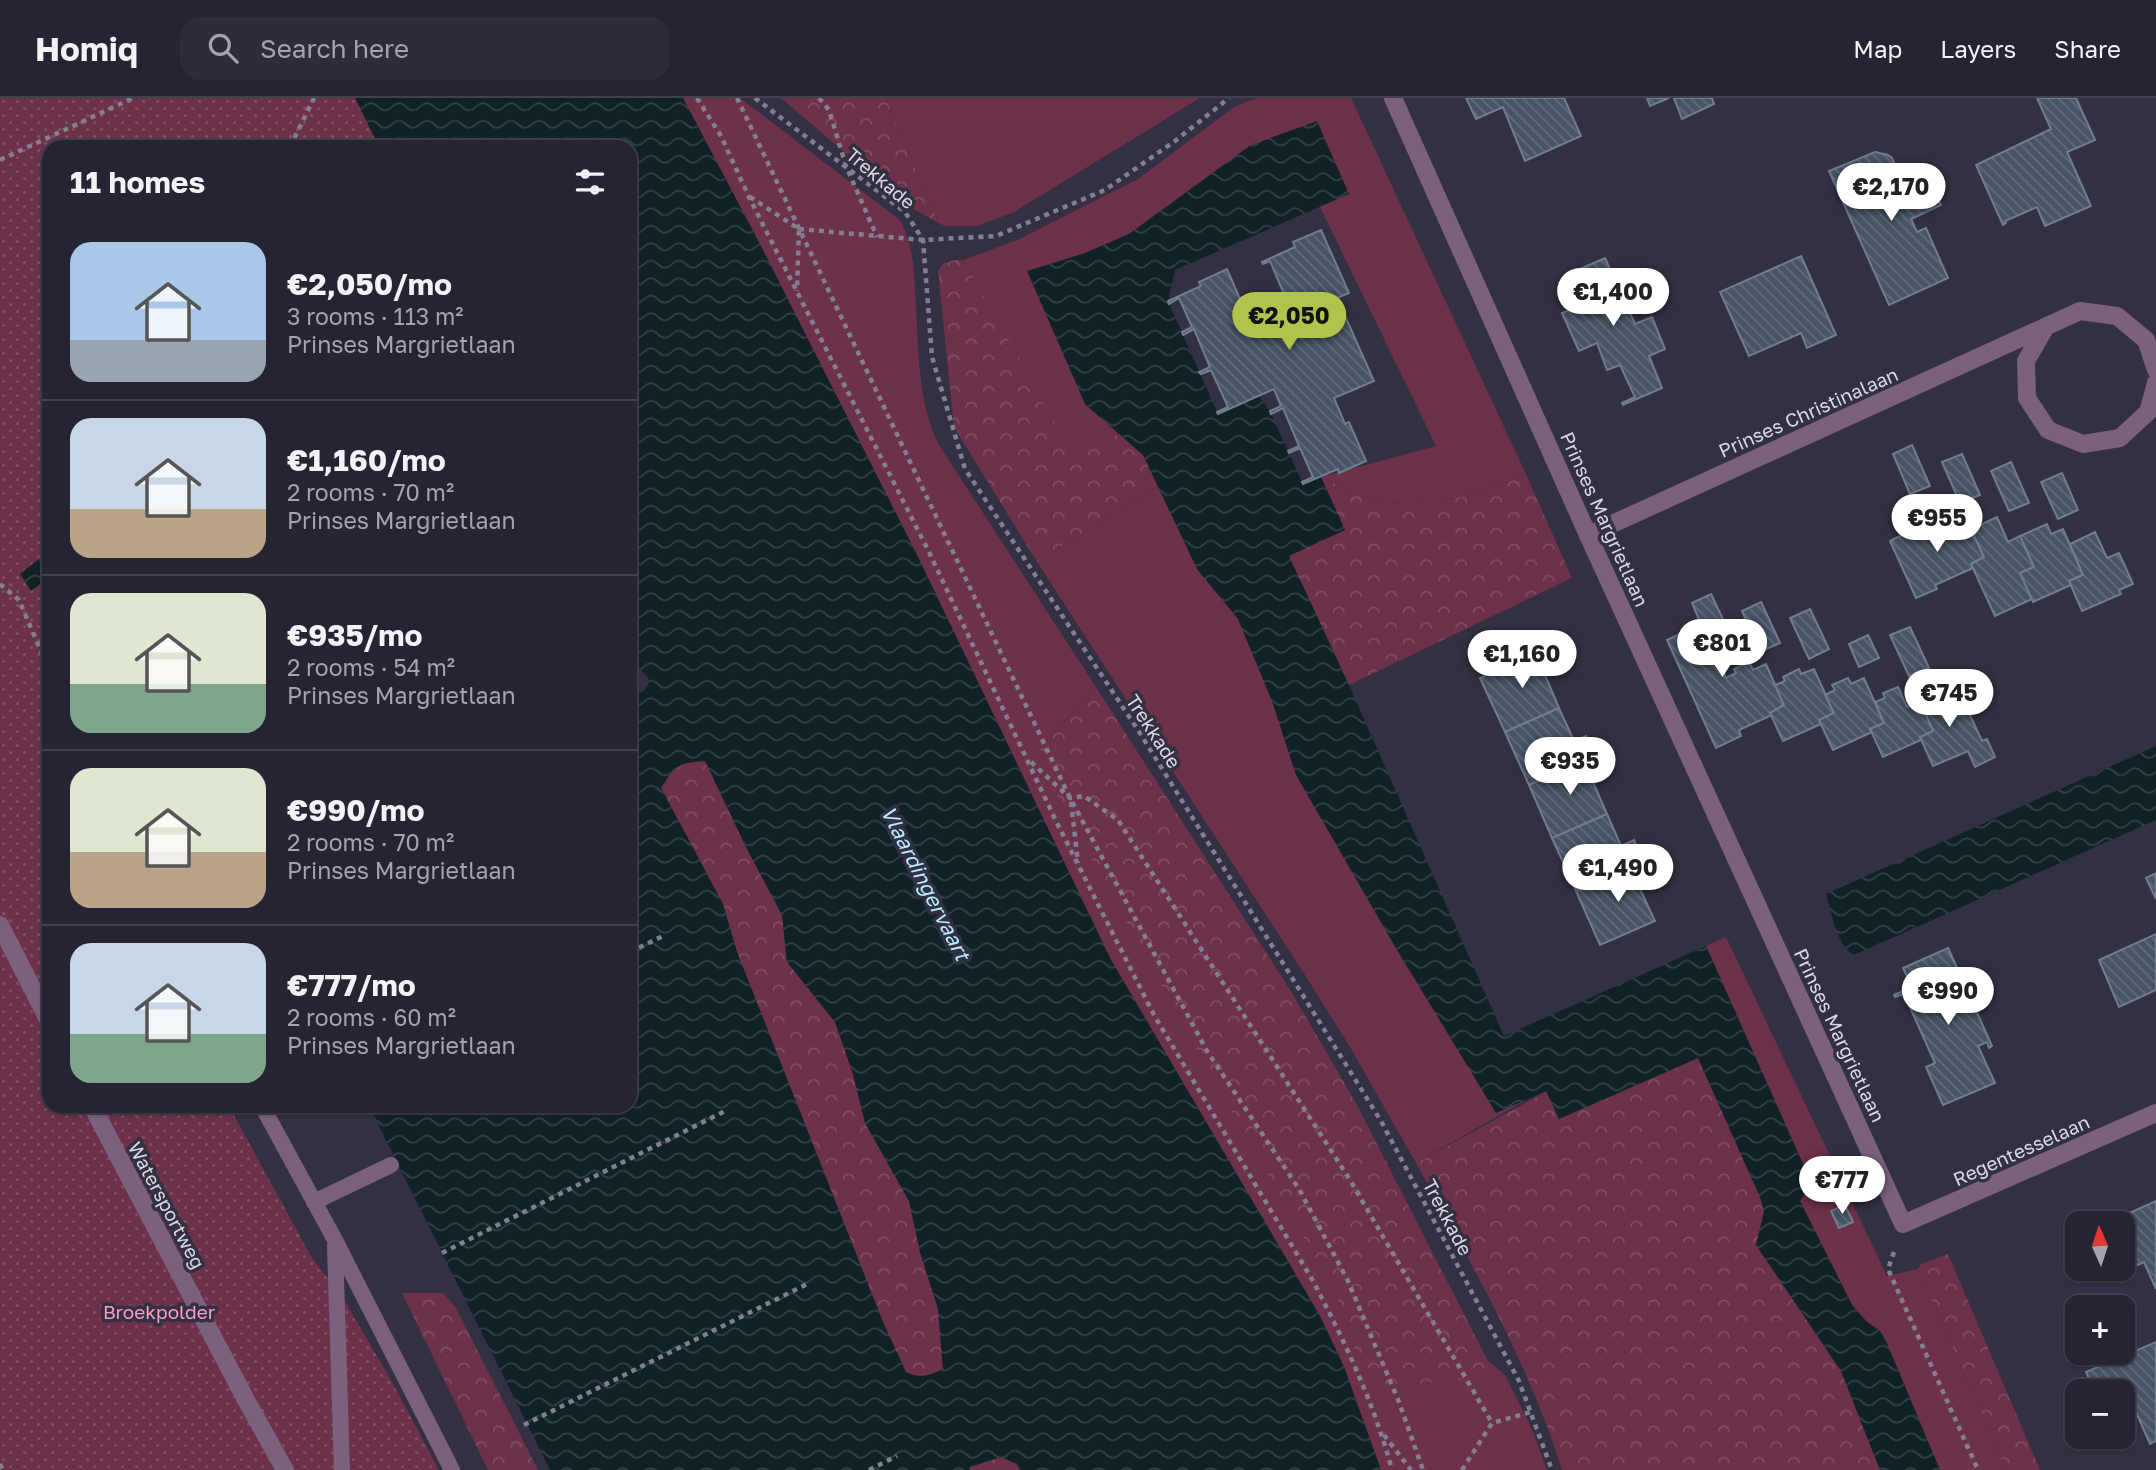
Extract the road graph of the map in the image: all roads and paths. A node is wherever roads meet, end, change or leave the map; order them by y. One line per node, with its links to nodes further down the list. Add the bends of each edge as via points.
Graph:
1 (133, 98): 10 (path)
2 (314, 98): 11 (path)
3 (697, 98): 14 (path, via 721,135)
4 (737, 98): 15 (path)
5 (755, 98): 13 (path, Trekkade)
6 (819, 98): 13 (path, via 829,110)
7 (1229, 98): 17 (path, via 1105,190 996,236)
8 (1393, 98): 22 (street, Prinses Margrietlaan)
9 (42, 140): 12 (path)
10 (43, 140)
11 (293, 140)
12 (0, 160)
13 (846, 166): 16 (path); 17 (path, Trekkade, via 905,212)
14 (749, 197): 15 (path); 18 (path)
15 (799, 229): 16 (path); 18 (path); 26 (path)
16 (877, 237): 17 (path)
17 (922, 240): 42 (path, Trekkade, via 932,356 965,469 1138,730 1381,1121 1519,1381)
18 (797, 292): 25 (path)
19 (2045, 328): 20 (street, Prinses Christinalaan, via 2080,311 2117,316 2146,340); 21 (street, via 2026,360 2026,386 2027,398 2048,430 2083,444 2120,438 2148,412); 22 (street, Prinses Christinalaan)
20 (2156, 370)
21 (2156, 383)
22 (1588, 535): 38 (street, Prinses Margrietlaan)
23 (0, 584): 24 (path, via 19,600)
24 (42, 654)
25 (1030, 761): 26 (path); 27 (path)
26 (1070, 799): 27 (path); 43 (path, via 1084,796 1118,820 1350,1180); 55 (path, via 1207,1051 1299,1188 1348,1281)
27 (1079, 867): 45 (path, via 1154,1015 1318,1291)
28 (0, 925): 31 (street)
29 (665, 935): 30 (path)
30 (637, 949)
31 (42, 1007)
32 (725, 1111): 40 (path)
33 (96, 1113): 49 (street, Watersportweg)
34 (266, 1113): 37 (lane)
35 (2156, 1114): 38 (street, Regentesselaan)
36 (390, 1165): 37 (lane)
37 (314, 1202): 39 (lane)
38 (1903, 1224): 58 (path, via 1888,1269)
39 (335, 1240): 50 (lane); 51 (lane)
40 (442, 1253)
41 (809, 1283): 44 (path)
42 (1531, 1412): 43 (path); 57 (path, Trekkade)
43 (1492, 1423): 56 (path)
44 (524, 1425)
45 (1382, 1432): 53 (path); 54 (path)
46 (897, 1456): 52 (path)
47 (0, 1464): 48 (path)
48 (4, 1470)
49 (285, 1470)
50 (342, 1470)
51 (452, 1470)
52 (869, 1470)
53 (1392, 1470)
54 (1411, 1470)
55 (1423, 1470)
56 (1462, 1470)
57 (1552, 1470)
58 (1978, 1470)

